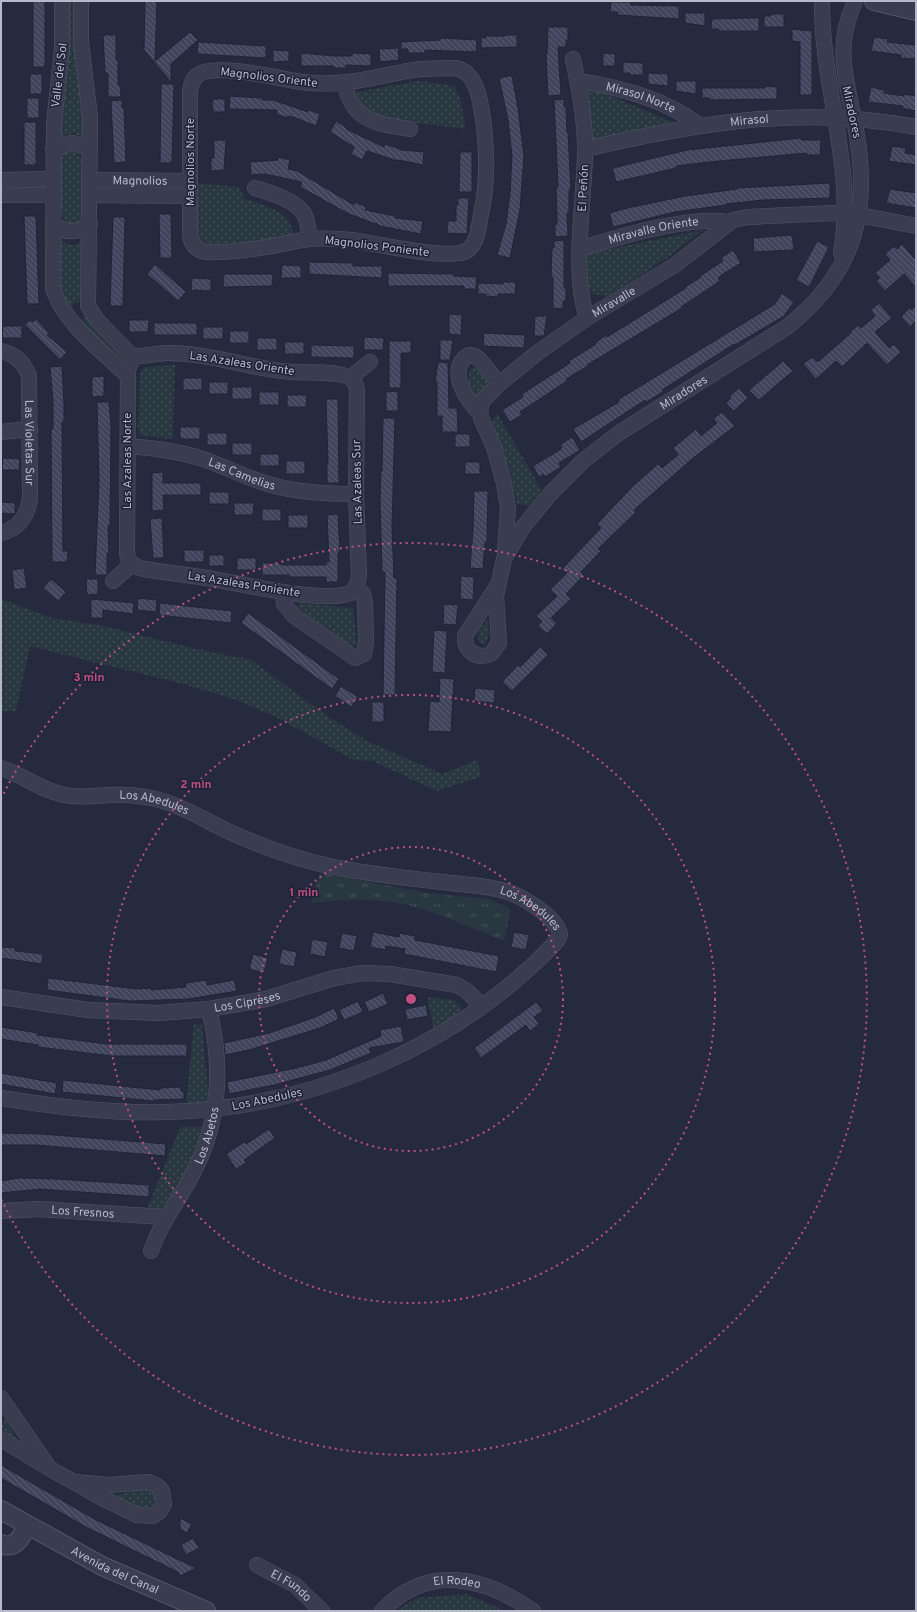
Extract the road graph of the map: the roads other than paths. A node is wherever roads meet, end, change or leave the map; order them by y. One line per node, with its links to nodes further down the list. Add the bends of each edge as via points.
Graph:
1 (62, 1): 19 (street, Valle del Sol, via 62,50 54,107)
2 (81, 1): 18 (street, Valle del Sol, via 81,42 90,117)
3 (822, 1): 7 (street, Miradores)
4 (854, 1): 8 (street, Miradores)
5 (874, 1): 6 (street)
6 (916, 11)
7 (824, 43): 8 (street); 13 (street, Miradores)
8 (842, 43): 14 (street, Miradores, via 845,82)
9 (573, 58): 11 (street, El Peñón)
10 (195, 78): 12 (street, Magnolios Oriente, via 207,72 233,71 303,82); 24 (street, Magnolios Norte, via 190,91)
11 (578, 81): 15 (street, Mirasol Norte, via 609,87 651,100 678,111); 20 (street, El Peñón)
12 (345, 84): 17 (street, via 350,100 363,116 383,124); 36 (street, Magnolios Oriente, via 418,69 456,68 469,74 475,84 479,100 486,160 482,211 475,240)
13 (836, 117): 14 (street, Mirasol); 15 (street, Mirasol, via 756,119); 28 (street, Miradores)
14 (854, 118): 16 (street, Mirasol); 28 (street, Miradores, via 862,193)
15 (699, 125): 20 (street, Mirasol)
16 (916, 127)
17 (410, 128)
18 (90, 148): 19 (street, via 72,143); 23 (street, Valle del Sol)
19 (53, 149): 21 (street, Valle del Sol)
20 (585, 149): 35 (street, El Peñón)
21 (53, 179): 22 (street); 27 (street, Valle del Sol)
22 (1, 180)
23 (89, 187): 24 (street, Magnolios); 31 (street, Valle del Sol)
24 (190, 188): 34 (street, Magnolios Norte, via 190,235)
25 (255, 188): 33 (street, Magnolios Poniente, via 299,208 305,216)
26 (1, 195): 27 (street)
27 (53, 195): 30 (street, Valle del Sol)
28 (852, 214): 29 (street, Miravalle, via 816,213 748,217); 32 (street, Miravalle); 52 (street, Miradores, via 851,245 821,295 800,317 619,433 583,461)
29 (729, 222): 35 (street, Miravalle Oriente, via 689,222); 39 (street, Miravalle, via 669,269)
30 (53, 224): 31 (street, via 71,232); 38 (street, Valle del Sol, via 53,288)
31 (90, 224): 37 (street, Valle del Sol)
32 (916, 226)
33 (310, 239): 34 (street, Magnolios Poniente, via 240,251 207,252); 36 (street, Magnolios Poniente, via 353,241 419,252 458,253)
34 (194, 246)
35 (580, 249): 39 (street, El Peñón, via 583,301)
36 (468, 250)
37 (88, 306): 38 (street); 41 (street, via 97,320)
38 (67, 317): 43 (street, Valle del Sol)
39 (587, 318): 45 (street, Miravalle)
40 (1, 351): 47 (street, Las Violetas Sur, via 18,358 29,376)
41 (133, 357): 43 (street, Las Azaleas Norte); 44 (street, Las Azaleas Oriente, via 189,353 270,369 344,374)
42 (370, 362): 44 (street)
43 (127, 375): 49 (street, Las Azaleas Norte)
44 (351, 378): 50 (street, Las Azaleas Sur, via 357,389)
45 (499, 384): 46 (street, Miravalle, via 483,400); 46 (street, via 477,358 469,355 463,359 459,372 462,387 468,400)
46 (480, 413): 51 (street, via 500,464)
47 (30, 429): 48 (street); 53 (street, Las Violetas Sur, via 29,506 23,520 17,526)
48 (1, 432)
49 (128, 446): 50 (street, Las Camelias, via 188,454 254,480 292,490); 55 (street, Las Azaleas Norte, via 127,554)
50 (356, 494): 58 (street, Las Azaleas Sur, via 359,575)
51 (508, 508): 52 (street, via 519,514); 54 (street)
52 (532, 516): 54 (street, Miradores)
53 (1, 533)
54 (504, 559): 57 (street, Miradores)
55 (132, 564): 56 (street); 59 (street, Las Azaleas Poniente, via 144,570 220,580)
56 (113, 581)
57 (497, 586)
58 (356, 587): 59 (street, Las Azaleas Poniente, via 346,594); 59 (street, via 363,594 365,602 366,647 364,654 359,658 352,657 294,616 284,604)
59 (282, 592)
60 (1, 768): 62 (street, Los Abedules, via 44,789 64,795 130,795 164,802 193,812 254,843 321,864 376,875 496,888 523,898 553,923 559,932 559,938 528,970)
61 (1, 997): 63 (street, Los Cipreses, via 113,1012 159,1013)
62 (482, 1006): 63 (street, Los Cipreses, via 471,994 457,986 371,973 334,978 266,999); 65 (street, Los Abedules, via 416,1047 351,1076 292,1094)
63 (209, 1009): 65 (street, Los Abetos, via 218,1063)
64 (1, 1098): 65 (street, Los Abedules, via 115,1111 165,1113)
65 (216, 1109): 67 (street, Los Abetos, via 199,1162)
66 (3, 1215): 67 (street, Los Fresnos, via 44,1209)
67 (165, 1217): 68 (street, Los Abetos)
68 (150, 1251)
69 (3, 1407): 71 (street)
70 (1, 1439): 71 (street)
71 (52, 1470): 72 (street)
72 (74, 1482): 72 (street, via 142,1516 153,1516 164,1504 162,1491 149,1482 109,1485)
73 (1, 1510): 74 (street, Avenida del Canal)
74 (27, 1526): 75 (street, via 16,1543 10,1546); 77 (street, Avenida del Canal, via 102,1566)
75 (1, 1544)
76 (257, 1565): 78 (street, El Fundo, via 295,1585)
77 (206, 1611)
78 (322, 1611)
79 (382, 1611): 80 (street, El Rodeo, via 415,1588 435,1582 458,1580 490,1586)
80 (533, 1611)

